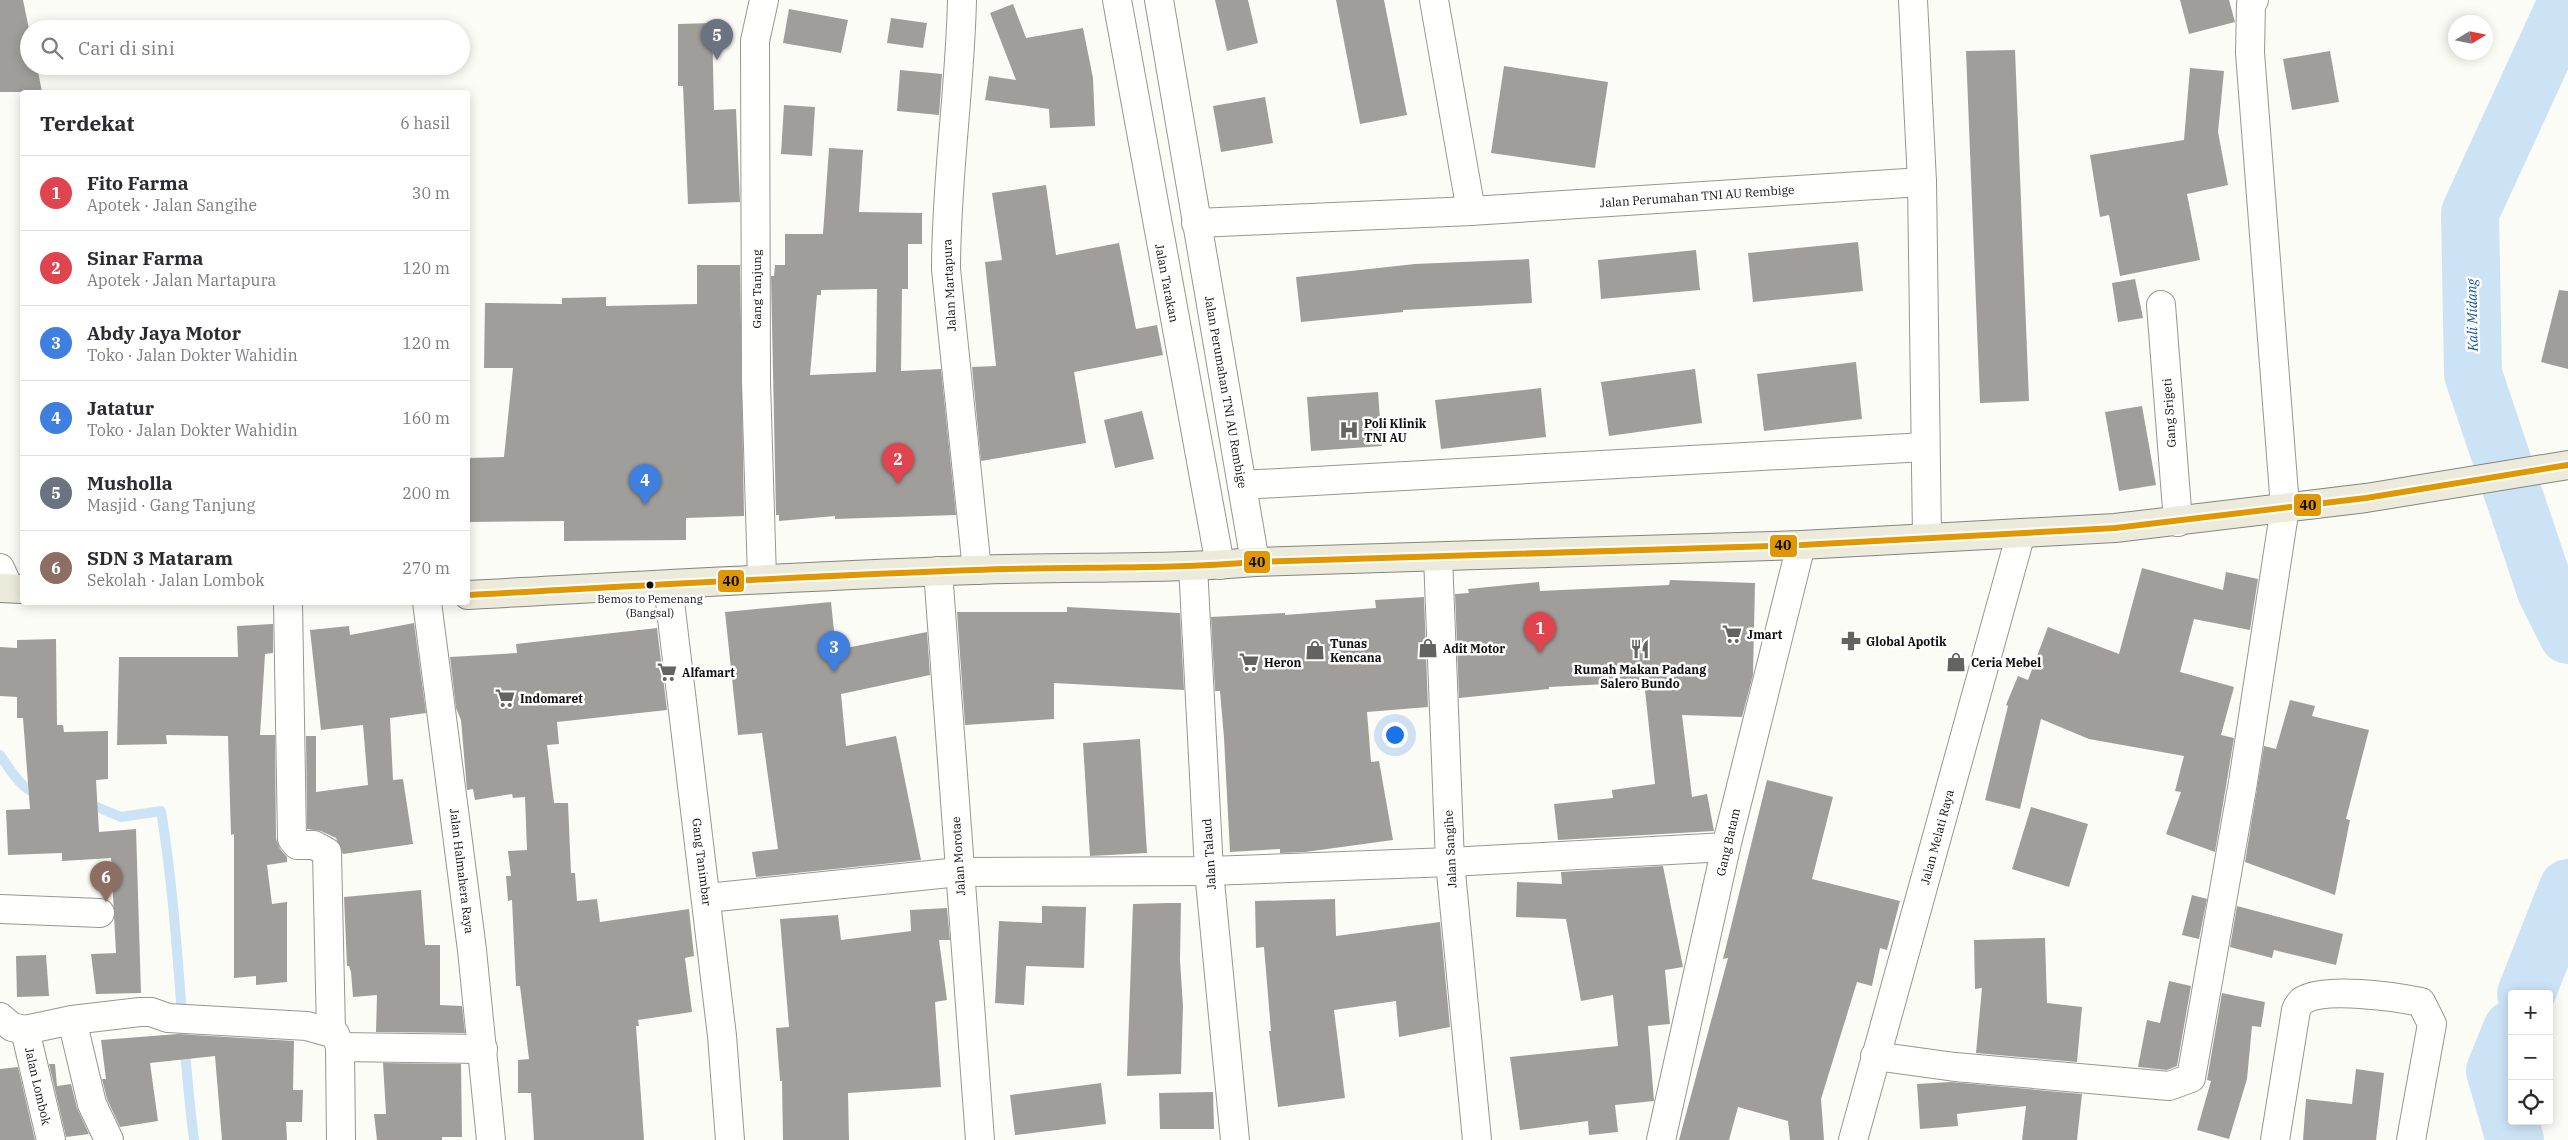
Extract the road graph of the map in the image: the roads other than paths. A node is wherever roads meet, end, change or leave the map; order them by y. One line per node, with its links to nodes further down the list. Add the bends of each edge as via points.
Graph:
1 (764, 0): 26 (street, Gang Tanjung, via 755,41 756,382)
2 (962, 0): 24 (street, Jalan Martapura, via 960,64 946,226 946,270)
3 (1117, 0): 22 (street, Jalan Tarakan)
4 (1159, 0): 10 (street, Jalan Perumahan TNI AU Rembige)
5 (1434, 0): 9 (street)
6 (1913, 0): 8 (street)
7 (2254, 0): 15 (street, via 2251,4 2250,53)
8 (1922, 182): 9 (street, Jalan Perumahan TNI AU Rembige); 12 (street)
9 (1471, 211): 10 (street, Jalan Perumahan TNI AU Rembige)
10 (1196, 223): 14 (street, Jalan Perumahan TNI AU Rembige)
11 (2161, 305): 16 (street, Gang Srigeti)
12 (1925, 447): 14 (street); 18 (street)
13 (2563, 466): 15 (main road, via 2366,498)
14 (1242, 485): 21 (street, Jalan Perumahan TNI AU Rembige)
15 (2285, 507): 16 (main road); 43 (street, via 2243,782 2191,1078 2170,1086 1955,1067)
16 (2178, 522): 17 (main road)
17 (2021, 533): 18 (main road); 43 (street, Jalan Melati Raya)
18 (1927, 537): 19 (main road)
19 (1801, 545): 20 (main road); 31 (street, Gang Batam)
20 (1438, 557): 21 (main road); 32 (street, Jalan Sangihe)
21 (1255, 562): 22 (main road)
22 (1220, 565): 23 (main road)
23 (1193, 566): 24 (main road); 33 (street, Jalan Talaud)
24 (977, 570): 25 (main road)
25 (938, 571): 26 (main road); 34 (street, Jalan Morotae)
26 (762, 578): 27 (main road)
27 (668, 584): 28 (main road); 35 (street, Gang Tanimbar)
28 (470, 595)
29 (288, 605): 41 (street, via 292,839 297,845 314,845 327,852)
30 (427, 605): 42 (street, Jalan Halmahera Raya)
31 (1726, 847): 32 (street); 52 (street, Gang Batam)
32 (1450, 862): 33 (street); 51 (street, Jalan Sangihe)
33 (1209, 871): 34 (street); 50 (street, Jalan Talaud)
34 (959, 872): 35 (street); 49 (street, Jalan Morotae)
35 (707, 898): 48 (street, Gang Tanimbar)
36 (0, 909): 37 (street)
37 (100, 913)
38 (0, 1017): 40 (street, Jalan Lombok, via 12,1027)
39 (72, 1020): 40 (street); 41 (street, via 151,1012 168,1018 307,1026); 45 (street, via 92,1104)
40 (25, 1030): 44 (street, Jalan Lombok)
41 (336, 1040): 42 (street); 46 (street)
42 (483, 1049): 47 (street, Jalan Halmahera Raya)
43 (1875, 1056): 53 (street, Jalan Melati Raya)
44 (51, 1140)
45 (109, 1140)
46 (342, 1140)
47 (491, 1140)
48 (730, 1140)
49 (980, 1140)
50 (1235, 1140)
51 (1477, 1140)
52 (1661, 1140)
53 (1853, 1140)
54 (2275, 1140): 55 (street, via 2296,1010 2302,1001 2320,995 2350,993 2421,1002 2428,1014 2432,1024)
55 (2410, 1140)

